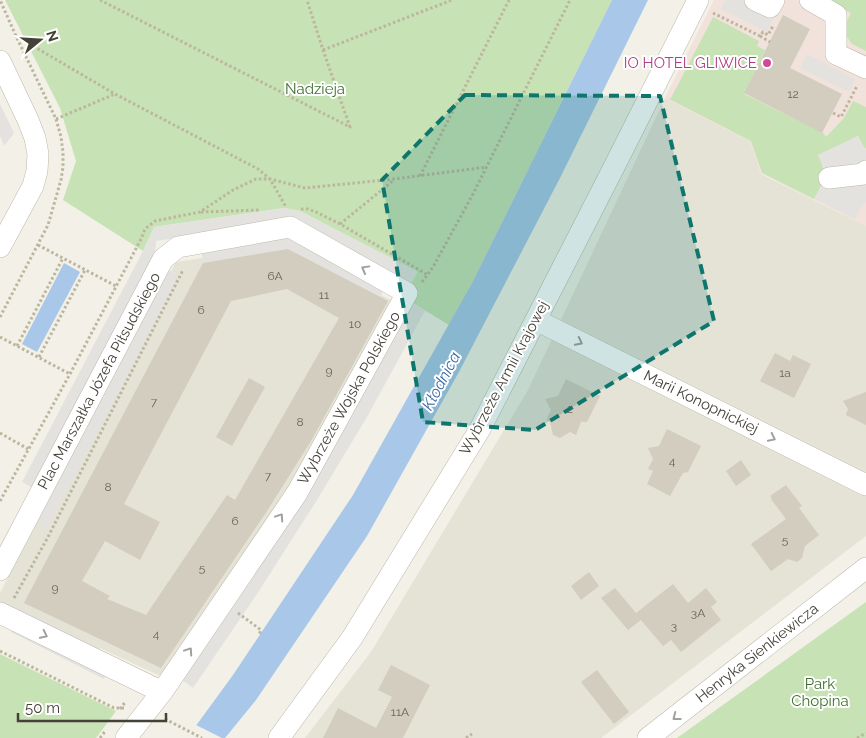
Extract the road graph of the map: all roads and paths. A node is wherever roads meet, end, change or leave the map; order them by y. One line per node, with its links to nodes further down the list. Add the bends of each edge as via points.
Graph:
1 (0, 0): 16 (path, via 16,36)
2 (100, 0): 13 (path, via 350,127)
3 (307, 0): 13 (path)
4 (452, 0): 13 (path)
5 (509, 0): 21 (path)
6 (570, 0): 19 (path)
7 (698, 0): 36 (street, Wybrzeże Armii Krajowej)
8 (755, 0): 9 (street, via 770,8)
9 (774, 0)
10 (810, 0): 15 (street, via 836,15 836,54)
11 (760, 36): 12 (path)
12 (770, 42)
13 (323, 50)
14 (0, 61): 29 (street, via 28,120 38,154 33,186)
15 (866, 68): 17 (path, via 841,118)
16 (115, 94): 18 (path); 23 (path, via 258,169)
17 (833, 113)
18 (56, 119)
19 (487, 167): 21 (path); 34 (path, via 428,275)
20 (866, 171): 22 (street, via 864,174)
21 (420, 176): 24 (path)
22 (829, 178)
23 (270, 179): 24 (path, via 305,188); 26 (path); 33 (path, via 256,179 200,212 155,220 145,228)
24 (394, 180): 27 (path)
25 (56, 196): 28 (path, via 48,226)
26 (288, 210)
27 (340, 224)
28 (38, 245): 30 (path); 35 (path)
29 (0, 247)
30 (63, 258): 32 (path); 38 (path)
31 (186, 265): 48 (path, via 48,537)
32 (85, 270): 33 (path); 39 (path)
33 (116, 286): 40 (path)
34 (407, 293): 45 (street, Plac Marszałka Józefa Piłsudskiego, one-way to 45, via 290,227 178,247 163,259); 52 (street, Wybrzeże Wojska Polskiego, one-way to 34, via 297,493)
35 (0, 317)
36 (536, 320): 43 (street, Marii Konopnickiej, one-way to 43); 61 (street, Wybrzeże Armii Krajowej, via 480,429 352,638)
37 (0, 337): 38 (path)
38 (17, 346): 39 (path)
39 (39, 357): 40 (path)
40 (70, 374): 42 (path)
41 (0, 433): 42 (path)
42 (28, 449): 44 (path)
43 (866, 485)
44 (0, 501)
45 (8, 543): 47 (street, Plac Marszałka Józefa Piłsudskiego)
46 (866, 568): 63 (street, Henryka Sienkiewicza, one-way to 63)
47 (0, 570)
48 (7, 606): 52 (street, one-way to 52)
49 (243, 617): 50 (path, via 261,630)
50 (259, 635)
51 (0, 651): 54 (path)
52 (162, 692): 55 (street, Wybrzeże Wojska Polskiego)
53 (126, 701): 54 (path)
54 (120, 709): 55 (path)
55 (138, 709): 59 (street)
56 (171, 722): 60 (path)
57 (866, 733): 64 (path)
58 (472, 734): 62 (path)
59 (126, 738)
60 (202, 738)
61 (278, 738)
62 (466, 738)
63 (648, 738)
64 (857, 738)

